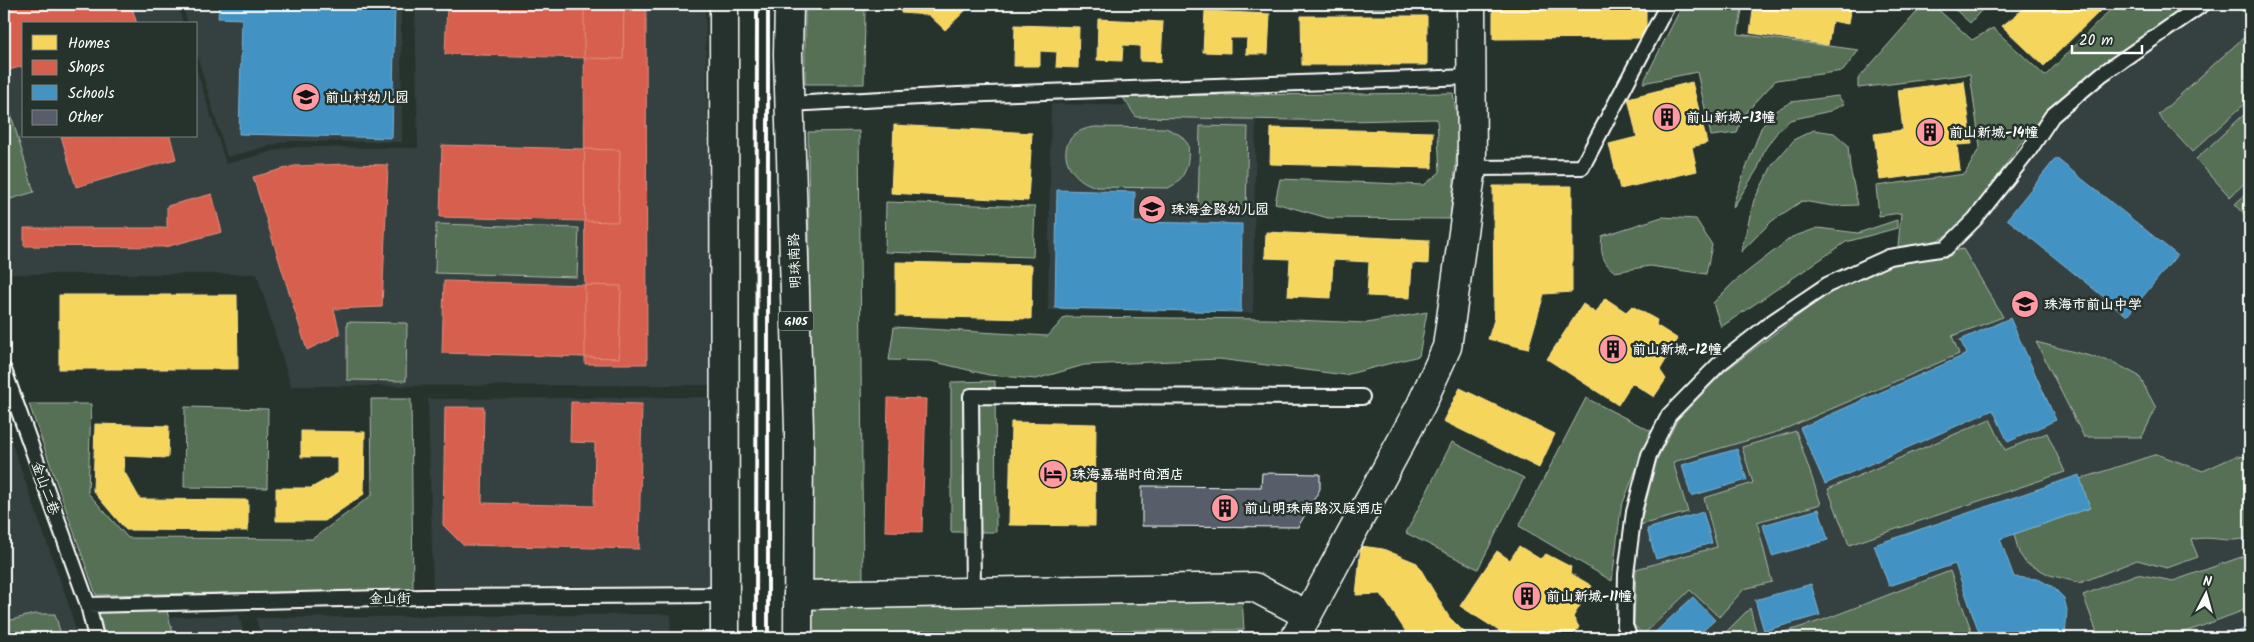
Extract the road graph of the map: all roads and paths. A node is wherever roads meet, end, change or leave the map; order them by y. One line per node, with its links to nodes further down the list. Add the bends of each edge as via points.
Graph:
1 (724, 4): 12 (main road)
2 (789, 4): 7 (main road, 明珠南路 / G105)
3 (1471, 4): 6 (main road)
4 (1668, 4): 8 (lane, via 1582,167)
5 (2203, 4): 19 (lane, via 2102,74 2052,116 1976,219 1946,248 1889,257 1827,285 1772,322 1719,364 1669,415 1649,455 1634,512 1626,574 1625,626)
6 (1471, 77): 7 (lane); 8 (main road)
7 (790, 104): 13 (main road, 明珠南路 / G105, via 799,429)
8 (1472, 168): 15 (main road, via 1447,347 1420,405)
9 (4, 370): 14 (lane, 金山二巷)
10 (1362, 397): 11 (lane, via 971,396)
11 (973, 592): 13 (main road); 15 (main road, via 1254,587)
12 (725, 595): 14 (lane, 金山街, via 414,597); 17 (main road)
13 (798, 595): 18 (main road, 明珠南路 / G105)
14 (88, 605): 16 (lane)
15 (1301, 626)
16 (96, 638)
17 (725, 638)
18 (798, 638)
19 (1630, 638)

